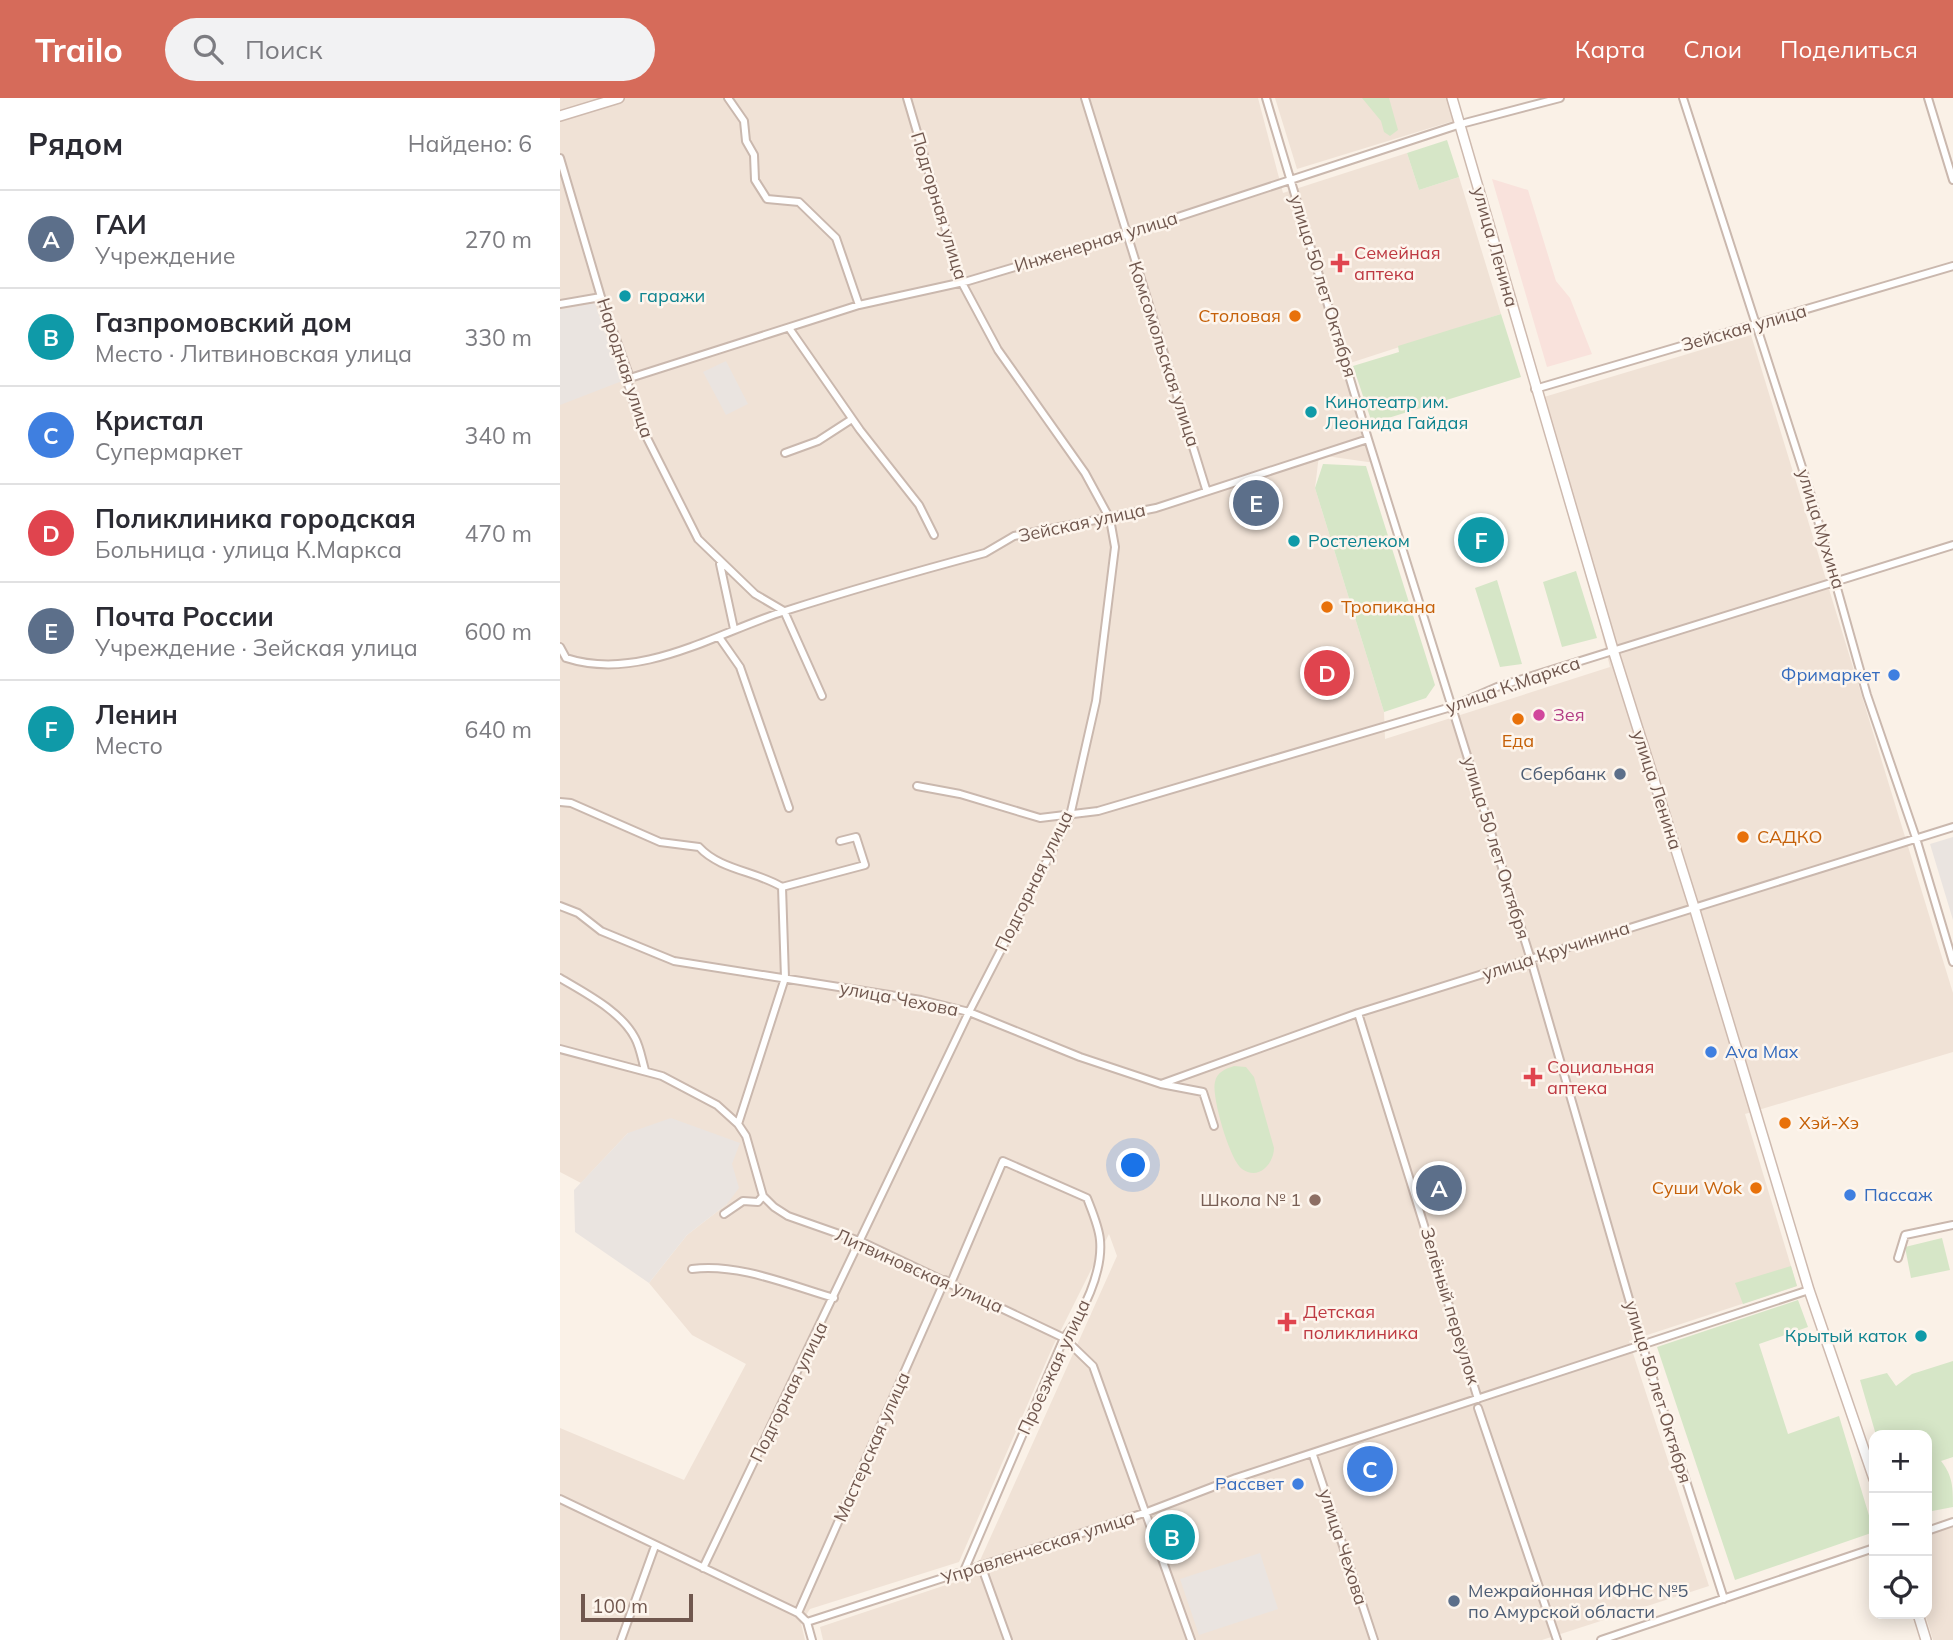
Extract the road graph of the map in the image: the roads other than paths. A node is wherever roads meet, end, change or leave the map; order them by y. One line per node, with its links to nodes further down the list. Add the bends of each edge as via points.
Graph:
1 (620, 98): 10 (main road)
2 (728, 98): 20 (street, via 744,121 746,141 754,155 755,180 767,199 799,202 836,238)
3 (907, 98): 17 (street, Подгорная улица)
4 (1085, 98): 15 (street, Комсомольская улица)
5 (1266, 98): 13 (street, улица 50 лет Октября)
6 (1452, 98): 11 (main road, улица Ленина)
7 (1560, 98): 11 (street, Инженерная улица)
8 (1683, 98): 21 (street, улица Мухина)
9 (1928, 98): 14 (street)
10 (560, 116)
11 (1461, 124): 13 (street, Инженерная улица); 24 (main road, улица Ленина)
12 (560, 158): 18 (street, Народная улица)
13 (1291, 179): 15 (street, Инженерная улица); 26 (street, улица 50 лет Октября)
14 (1953, 180)
15 (1126, 234): 17 (street, Инженерная улица); 28 (street, Комсомольская улица)
16 (1953, 266): 21 (street, Зейская улица)
17 (961, 281): 20 (street, Инженерная улица); 29 (street, Подгорная улица, via 998,350 1085,473)
18 (601, 297): 19 (street); 23 (street, Народная улица)
19 (560, 304)
20 (859, 305): 22 (street, Инженерная улица)
21 (1756, 325): 24 (street, Зейская улица); 33 (street, улица Мухина)
22 (789, 328): 23 (street, Инженерная улица); 25 (street)
23 (630, 377): 32 (street, Народная улица, via 641,426 698,538)
24 (1535, 388): 38 (main road, улица Ленина)
25 (852, 419): 27 (street, via 818,441); 30 (street, via 919,505)
26 (1368, 439): 28 (street, Зейская улица); 40 (street, улица 50 лет Октября)
27 (785, 453)
28 (1206, 489): 29 (street, Зейская улица)
29 (1110, 519): 34 (street, Зейская улица, via 1014,536 985,553); 44 (street, Подгорная улица, via 1115,547 1105,648)
30 (934, 535)
31 (1953, 545): 33 (street, улица К.Маркса)
32 (720, 562): 34 (street, Народная улица, via 755,594); 35 (street, Народная улица)
33 (1836, 583): 38 (street, улица К.Маркса); 46 (street, улица Мухина, via 1867,695)
34 (785, 611): 35 (street, Зейская улица); 39 (street)
35 (734, 629): 36 (street, Зейская улица)
36 (719, 637): 37 (street, Зейская улица, via 670,654 620,664 589,665 566,658); 43 (street, via 740,667)
37 (560, 647)
38 (1614, 653): 40 (street, улица К.Маркса, via 1497,687); 50 (main road, улица Ленина)
39 (822, 696)
40 (1451, 706): 44 (street, улица К.Маркса); 51 (street, улица 50 лет Октября)
41 (917, 786): 44 (street, улица К.Маркса, via 1040,818)
42 (560, 802): 48 (street, via 660,842 699,847 709,859 763,875)
43 (789, 808)
44 (1070, 816): 55 (street, Подгорная улица)
45 (1953, 827): 46 (street, улица Кручинина)
46 (1916, 838): 50 (street, улица Кручинина); 52 (street, улица Мухина)
47 (840, 841): 48 (street, via 856,837 865,865)
48 (782, 887): 54 (street)
49 (560, 906): 54 (street, улица Чехова, via 601,931 674,961)
50 (1694, 907): 51 (street, улица Кручинина); 70 (main road, улица Ленина)
51 (1531, 960): 56 (street, улица Кручинина); 73 (street, улица 50 лет Октября)
52 (1953, 962)
53 (560, 978): 58 (street, via 623,1023 635,1037)
54 (785, 978): 55 (street, улица Чехова); 60 (street)
55 (969, 1012): 59 (street, улица Чехова); 66 (street, Подгорная улица)
56 (1358, 1013): 59 (street, улица Кручинина); 74 (street, Зелёный переулок)
57 (560, 1049): 58 (street)
58 (645, 1070): 60 (street, via 708,1100)
59 (1161, 1084): 61 (street, улица Чехова, via 1203,1092)
60 (738, 1124): 62 (street, via 752,1151)
61 (1214, 1126)
62 (763, 1196): 64 (street, via 758,1202 743,1201); 66 (street, Литвиновская улица, via 788,1216)
63 (1087, 1198): 69 (street, Мастерская улица, via 1003,1161); 72 (street, Проезжая улица, via 1100,1240 1098,1266 1076,1322)
64 (724, 1214)
65 (1953, 1225): 67 (street, via 1905,1235)
66 (862, 1242): 69 (street, Литвиновская улица); 71 (street, Подгорная улица)
67 (1898, 1258)
68 (692, 1269): 71 (street, via 712,1267 759,1276)
69 (948, 1282): 72 (street, Литвиновская улица); 88 (street, Мастерская улица)
70 (1809, 1290): 73 (street, Управленческая улица); 77 (main road, улица Ленина)
71 (834, 1298): 85 (street, Подгорная улица)
72 (1064, 1338): 79 (street, Литвиновская улица, via 1093,1366); 86 (street, Проезжая улица)
73 (1642, 1344): 74 (street, Управленческая улица); 87 (street, улица 50 лет Октября)
74 (1478, 1399): 76 (street, Управленческая улица)
75 (1478, 1408): 96 (street, Зелёный переулок)
76 (1313, 1455): 79 (street, Управленческая улица); 95 (street, улица Чехова)
77 (1869, 1464)
78 (560, 1499): 82 (street)
79 (1147, 1512): 84 (street, Управленческая улица); 94 (street, Литвиновская улица)
80 (1953, 1522): 81 (street)
81 (1932, 1529)
82 (655, 1545): 85 (street); 91 (street)
83 (1869, 1550): 87 (street)
84 (982, 1565): 86 (street, Управленческая улица); 93 (street)
85 (703, 1568): 88 (street)
86 (964, 1571): 90 (street, Управленческая улица)
87 (1724, 1600): 97 (street)
88 (798, 1614): 90 (street)
89 (1920, 1619): 98 (main road)
90 (807, 1622): 92 (street)
91 (621, 1640)
92 (812, 1640)
93 (1008, 1640)
94 (1191, 1640)
95 (1374, 1640)
96 (1557, 1640)
97 (1601, 1640)
98 (1926, 1640)

